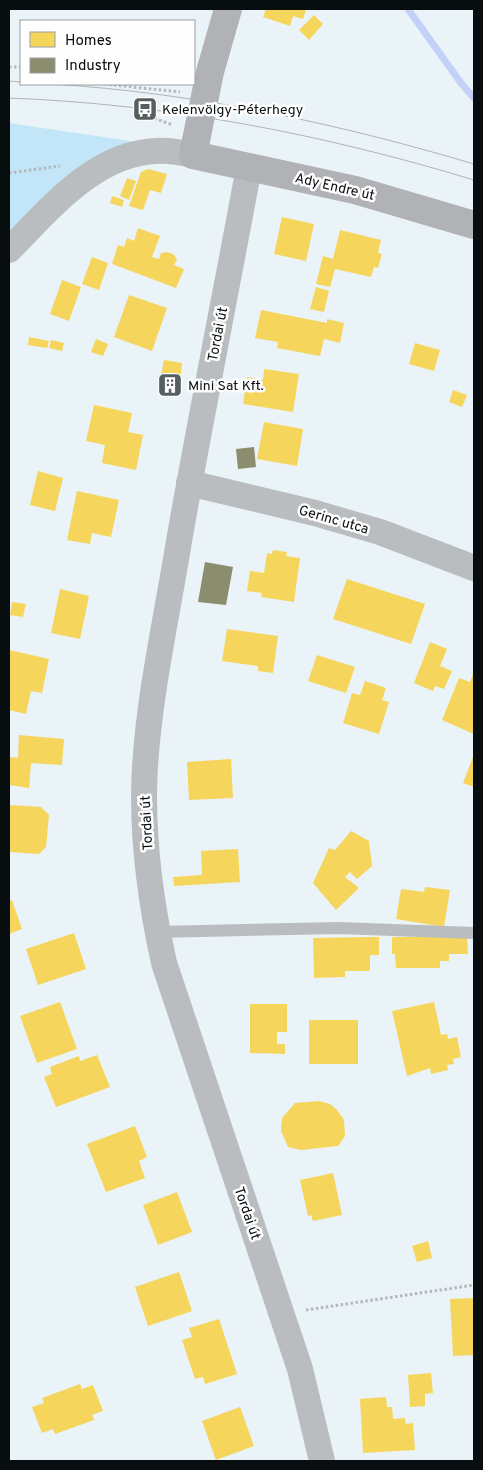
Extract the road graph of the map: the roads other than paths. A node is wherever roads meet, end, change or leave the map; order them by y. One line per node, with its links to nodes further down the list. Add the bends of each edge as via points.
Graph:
1 (228, 9): 2 (street)
2 (193, 155): 3 (street, Ady Endre út); 5 (street, via 171,151 136,154 91,173 68,191)
3 (249, 167): 4 (street, Ady Endre út, via 355,190); 6 (street, Tordai út)
4 (474, 225)
5 (9, 250)
6 (189, 483): 7 (street, Gerinc utca, via 380,532); 8 (street, Tordai út, via 153,696 145,765 144,809)
7 (474, 568)
8 (157, 932): 9 (lane, via 339,928); 10 (street, Tordai út, via 175,999 300,1369)
9 (474, 933)
10 (322, 1461)

